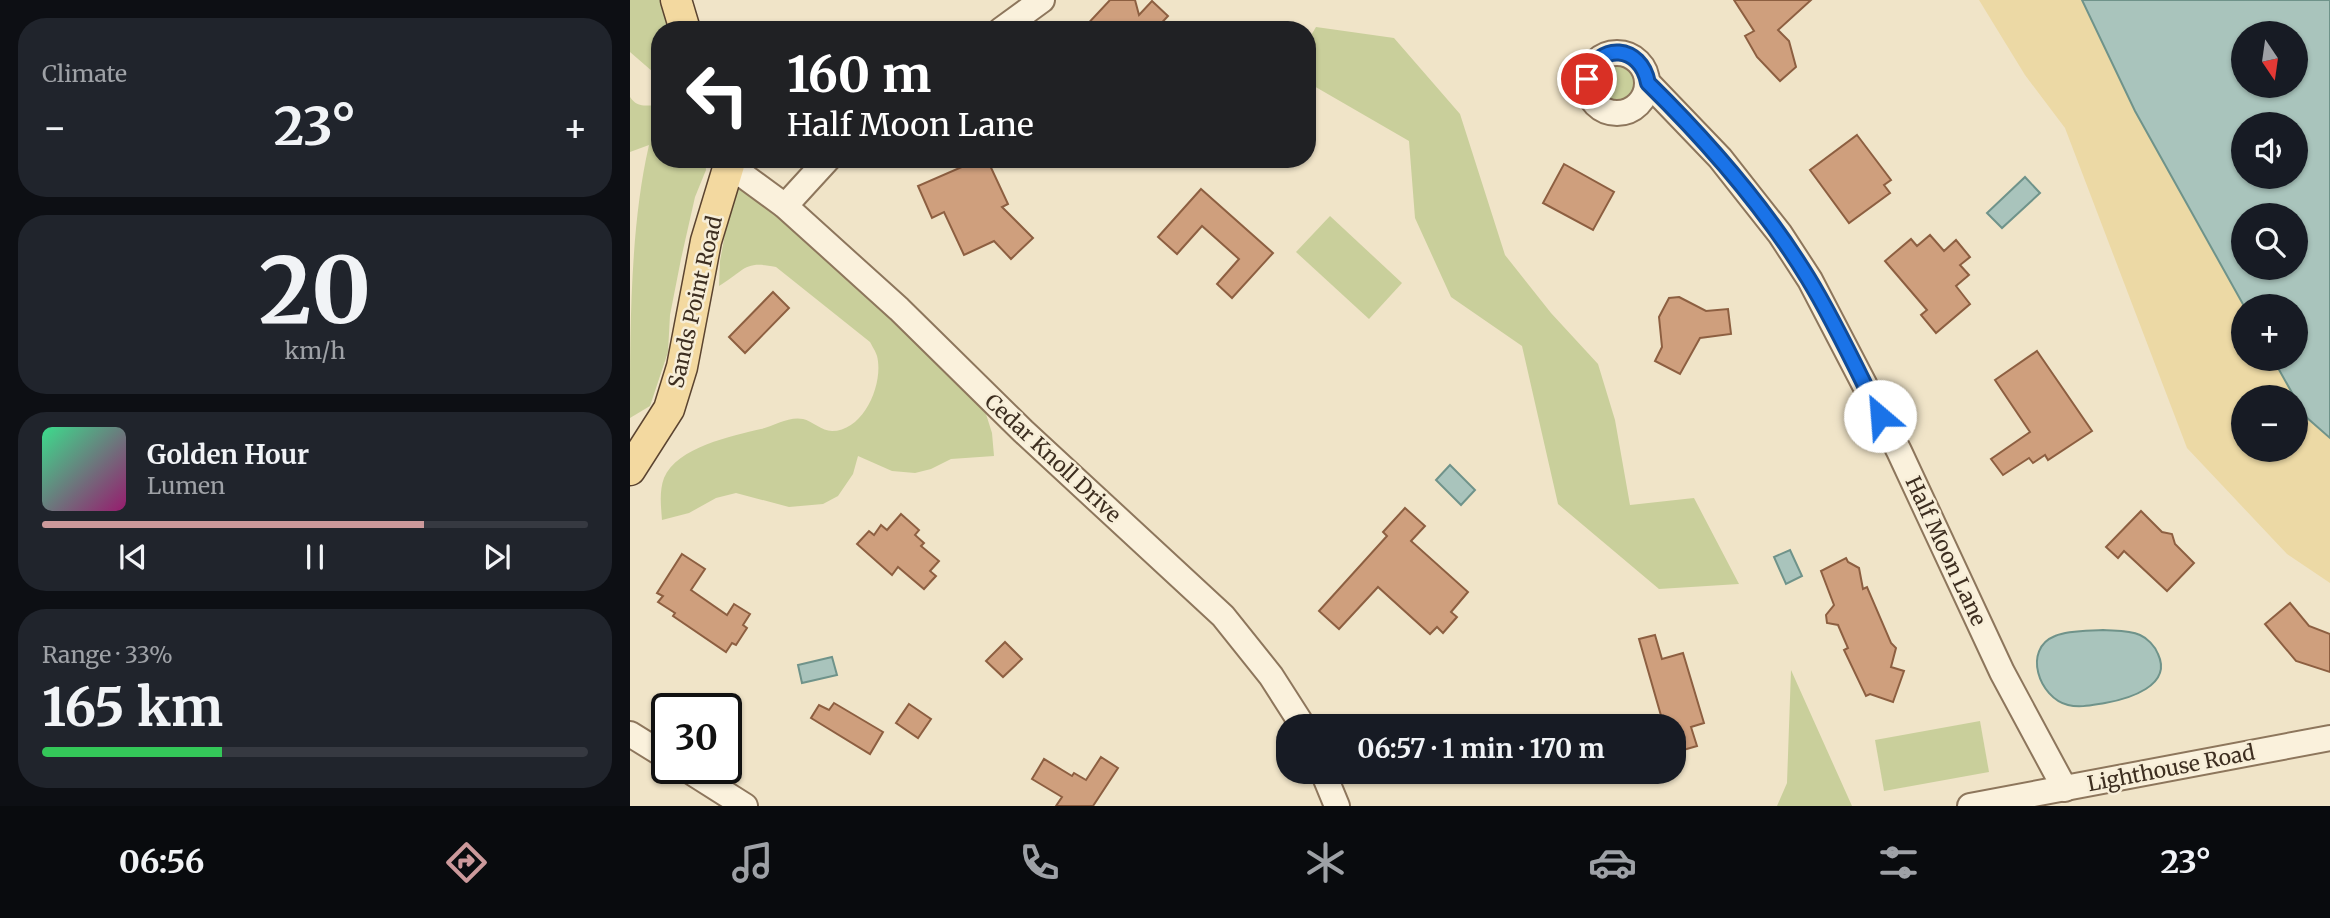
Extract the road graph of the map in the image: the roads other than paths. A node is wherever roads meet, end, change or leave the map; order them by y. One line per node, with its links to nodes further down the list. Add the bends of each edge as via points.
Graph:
1 (676, 0): 3 (main road)
2 (1042, 0): 4 (street)
3 (682, 21)
4 (1013, 21)
5 (1648, 83): 17 (street, Half Moon Lane, via 1720,158 1810,280 1899,451 2002,672)
6 (726, 168): 10 (main road, Sands Point Road, via 669,410)
7 (736, 168): 9 (street, Sands Point Road)
8 (820, 168): 9 (street)
9 (785, 206): 11 (street, Cedar Knoll Drive, via 1223,616)
10 (630, 470)
11 (1295, 714)
12 (630, 734): 14 (street)
13 (2330, 737): 17 (street, Lighthouse Road)
14 (651, 747)
15 (710, 784): 18 (street)
16 (1328, 784): 19 (street)
17 (2065, 789): 20 (street, Lighthouse Road)
18 (745, 806)
19 (1337, 806)
20 (1970, 806)

